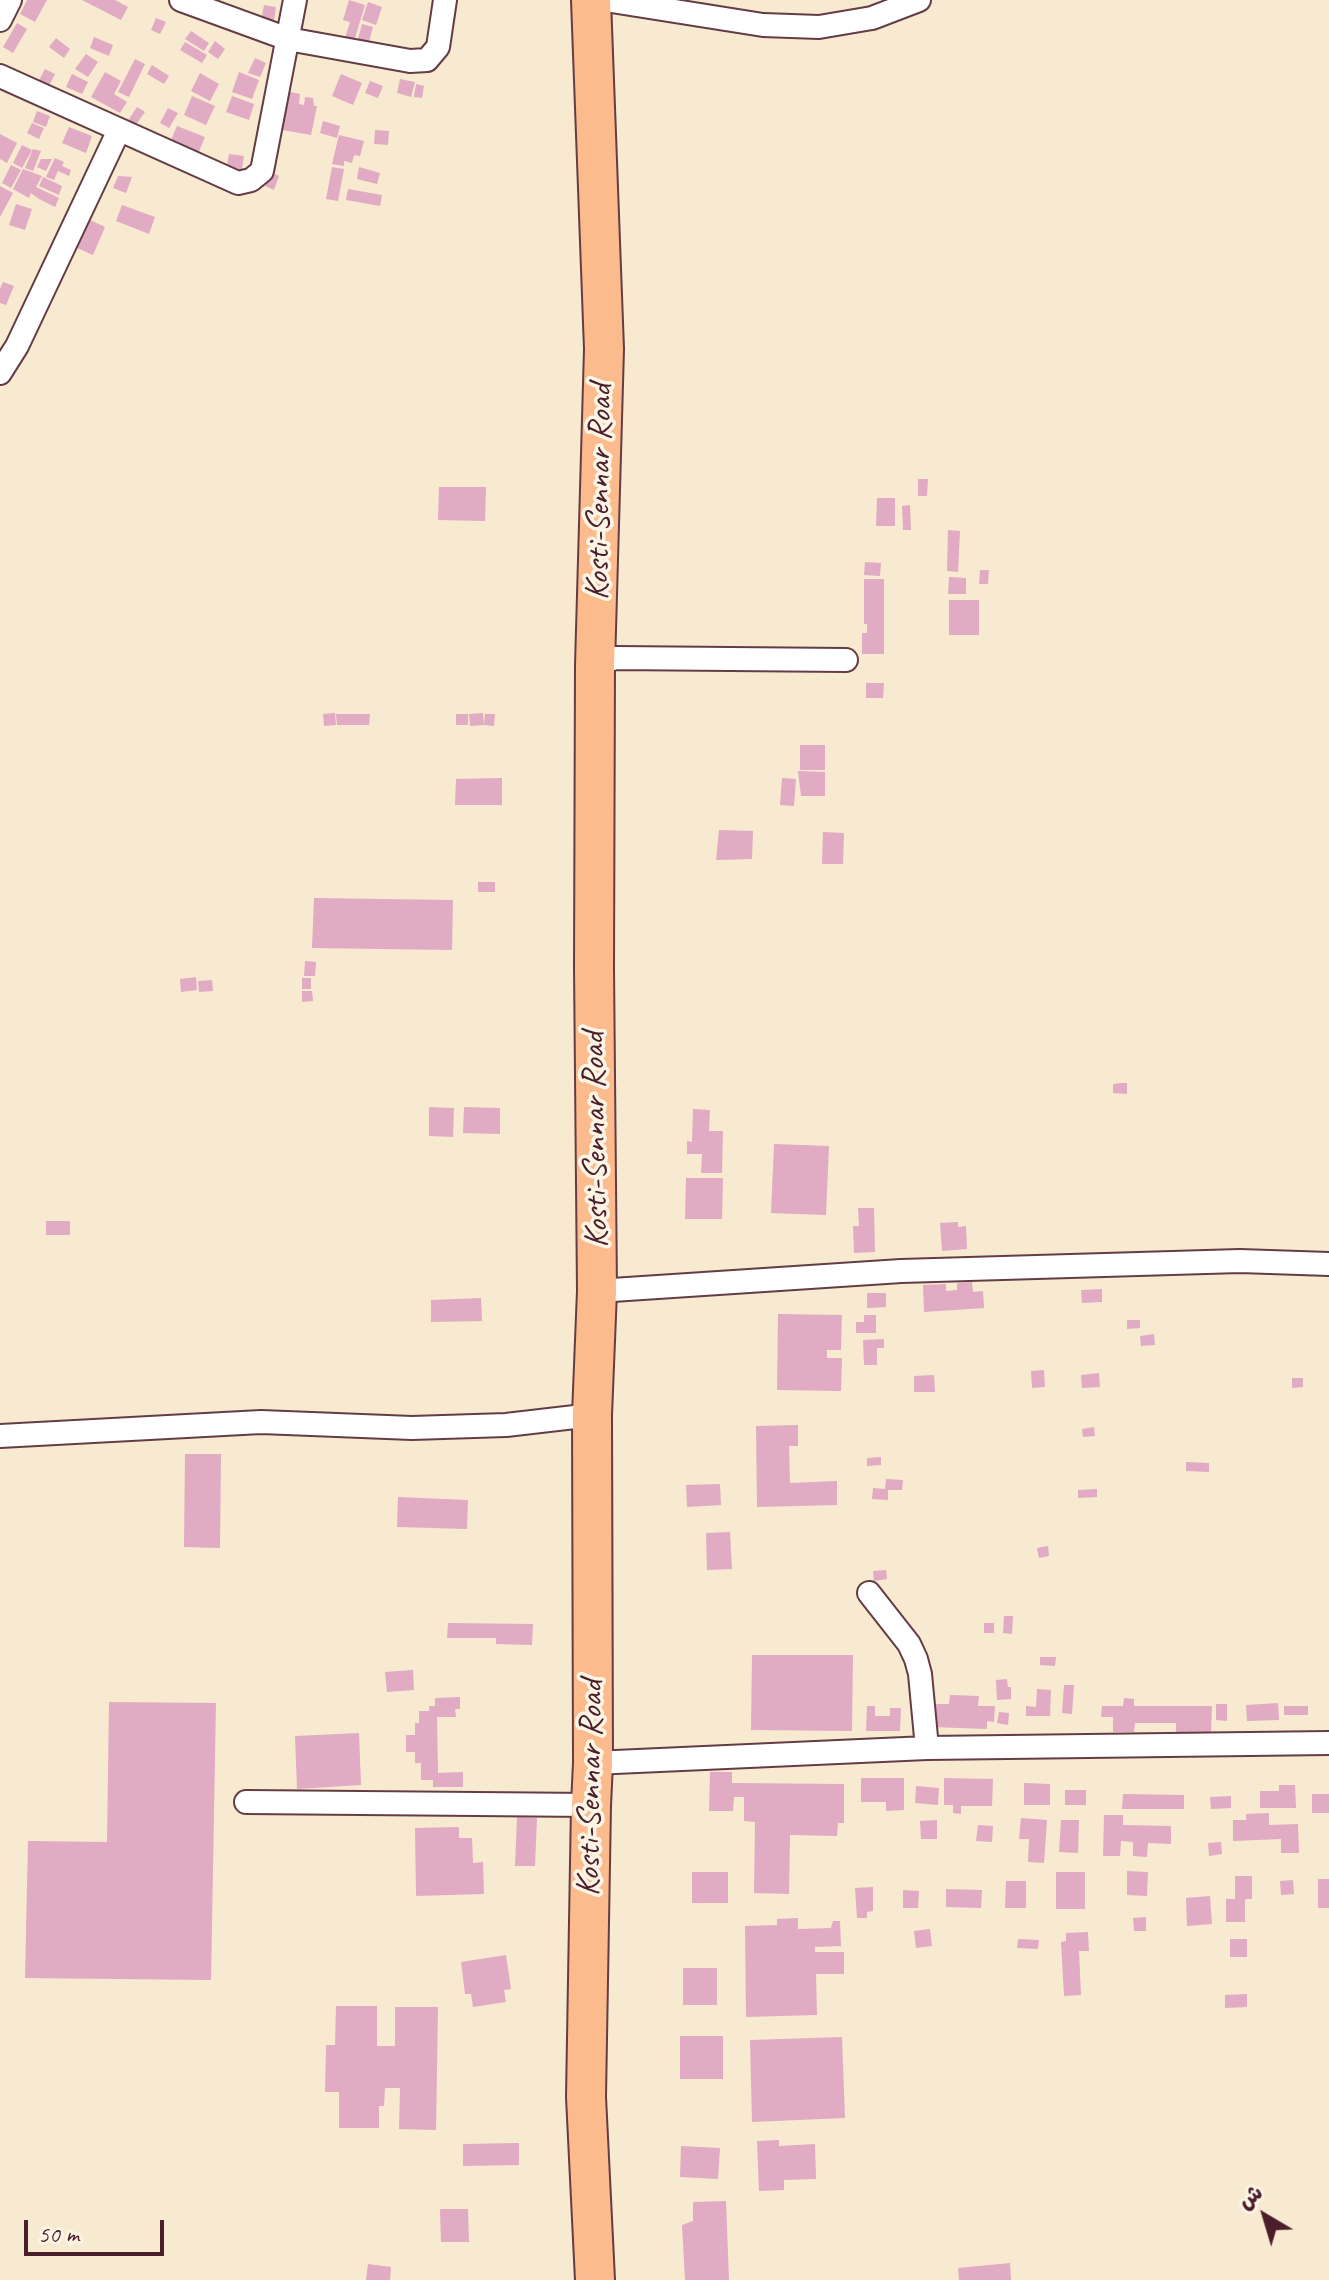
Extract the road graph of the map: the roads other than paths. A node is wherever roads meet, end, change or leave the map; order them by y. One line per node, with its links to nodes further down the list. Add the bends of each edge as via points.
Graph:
1 (10, 0): 8 (street)
2 (295, 0): 9 (street)
3 (445, 0): 9 (street, via 438,47 427,60)
4 (591, 0): 14 (highway, Kosti-Sennar Road, via 604,349)
5 (605, 0): 6 (street, via 763,25 819,27 872,18)
6 (919, 0)
7 (185, 1): 9 (street)
8 (0, 20)
9 (288, 39): 11 (street, via 262,171 251,180 238,183)
10 (0, 76): 11 (street)
11 (119, 130): 12 (street)
12 (0, 373)
13 (846, 660): 14 (street, via 615,658)
14 (595, 665): 16 (highway, Kosti-Sennar Road)
15 (1329, 1264): 16 (street, via 1240,1261 901,1271)
16 (597, 1291): 17 (highway, Kosti-Sennar Road)
17 (592, 1415): 18 (street, via 490,1426 261,1422); 22 (highway, Kosti-Sennar Road)
18 (0, 1436)
19 (869, 1593): 21 (street, via 916,1659)
20 (1329, 1743): 21 (street)
21 (927, 1748): 22 (street)
22 (593, 1763): 24 (highway, Kosti-Sennar Road)
23 (246, 1802): 24 (street)
24 (591, 1805): 25 (highway, Kosti-Sennar Road, via 586,2097)
25 (595, 2280)

